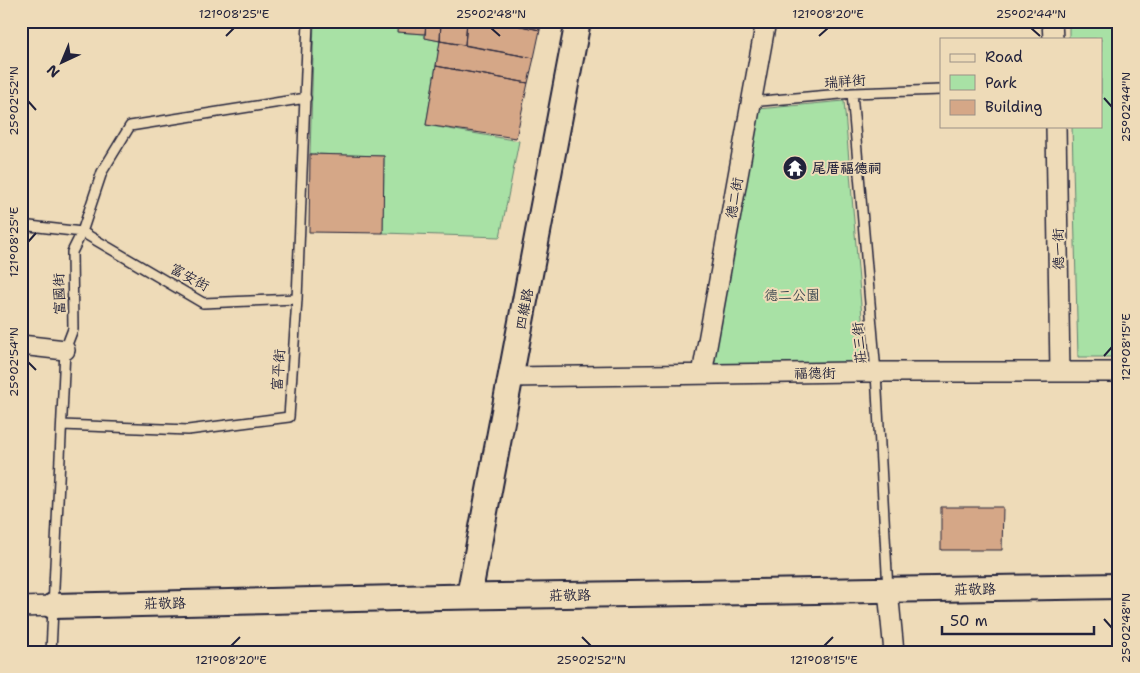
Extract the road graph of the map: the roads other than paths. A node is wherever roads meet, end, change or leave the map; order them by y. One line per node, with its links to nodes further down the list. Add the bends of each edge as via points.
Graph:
1 (308, 21): 8 (lane, 富平街)
2 (578, 21): 20 (street, 四維路)
3 (766, 21): 9 (street, 德二街)
4 (1052, 21): 5 (street)
5 (1053, 38)
6 (940, 90): 7 (lane, 瑞祥街)
7 (852, 94): 9 (lane, 瑞祥街); 18 (lane, 莊三街)
8 (306, 98): 12 (lane, 富國街, via 130,126 102,172); 13 (lane, 富平街)
9 (751, 102): 19 (street, 德二街)
10 (1056, 128): 16 (street, 德一街)
11 (21, 225): 12 (lane)
12 (82, 232): 13 (lane, 富安街, via 204,303); 15 (lane, 富國街, via 72,252 73,329)
13 (297, 299): 21 (lane, 富平街, via 289,417 188,430)
14 (21, 345): 15 (street)
15 (65, 350): 21 (lane, 富國街)
16 (1060, 372): 17 (street, 福德街); 18 (street, 福德街)
17 (1119, 372)
18 (876, 373): 19 (street, 福德街); 23 (lane, 莊三街)
19 (702, 374): 20 (street, 福德街)
20 (511, 377): 24 (street, 四維路)
21 (62, 425): 25 (lane, 富國街)
22 (1119, 586): 23 (street, 莊敬路)
23 (888, 590): 24 (street, 莊敬路); 28 (street)
24 (469, 596): 25 (street, 莊敬路)
25 (53, 606): 26 (street, 莊敬路); 27 (lane, 富國街)
26 (21, 607)
27 (51, 652)
28 (894, 652)

